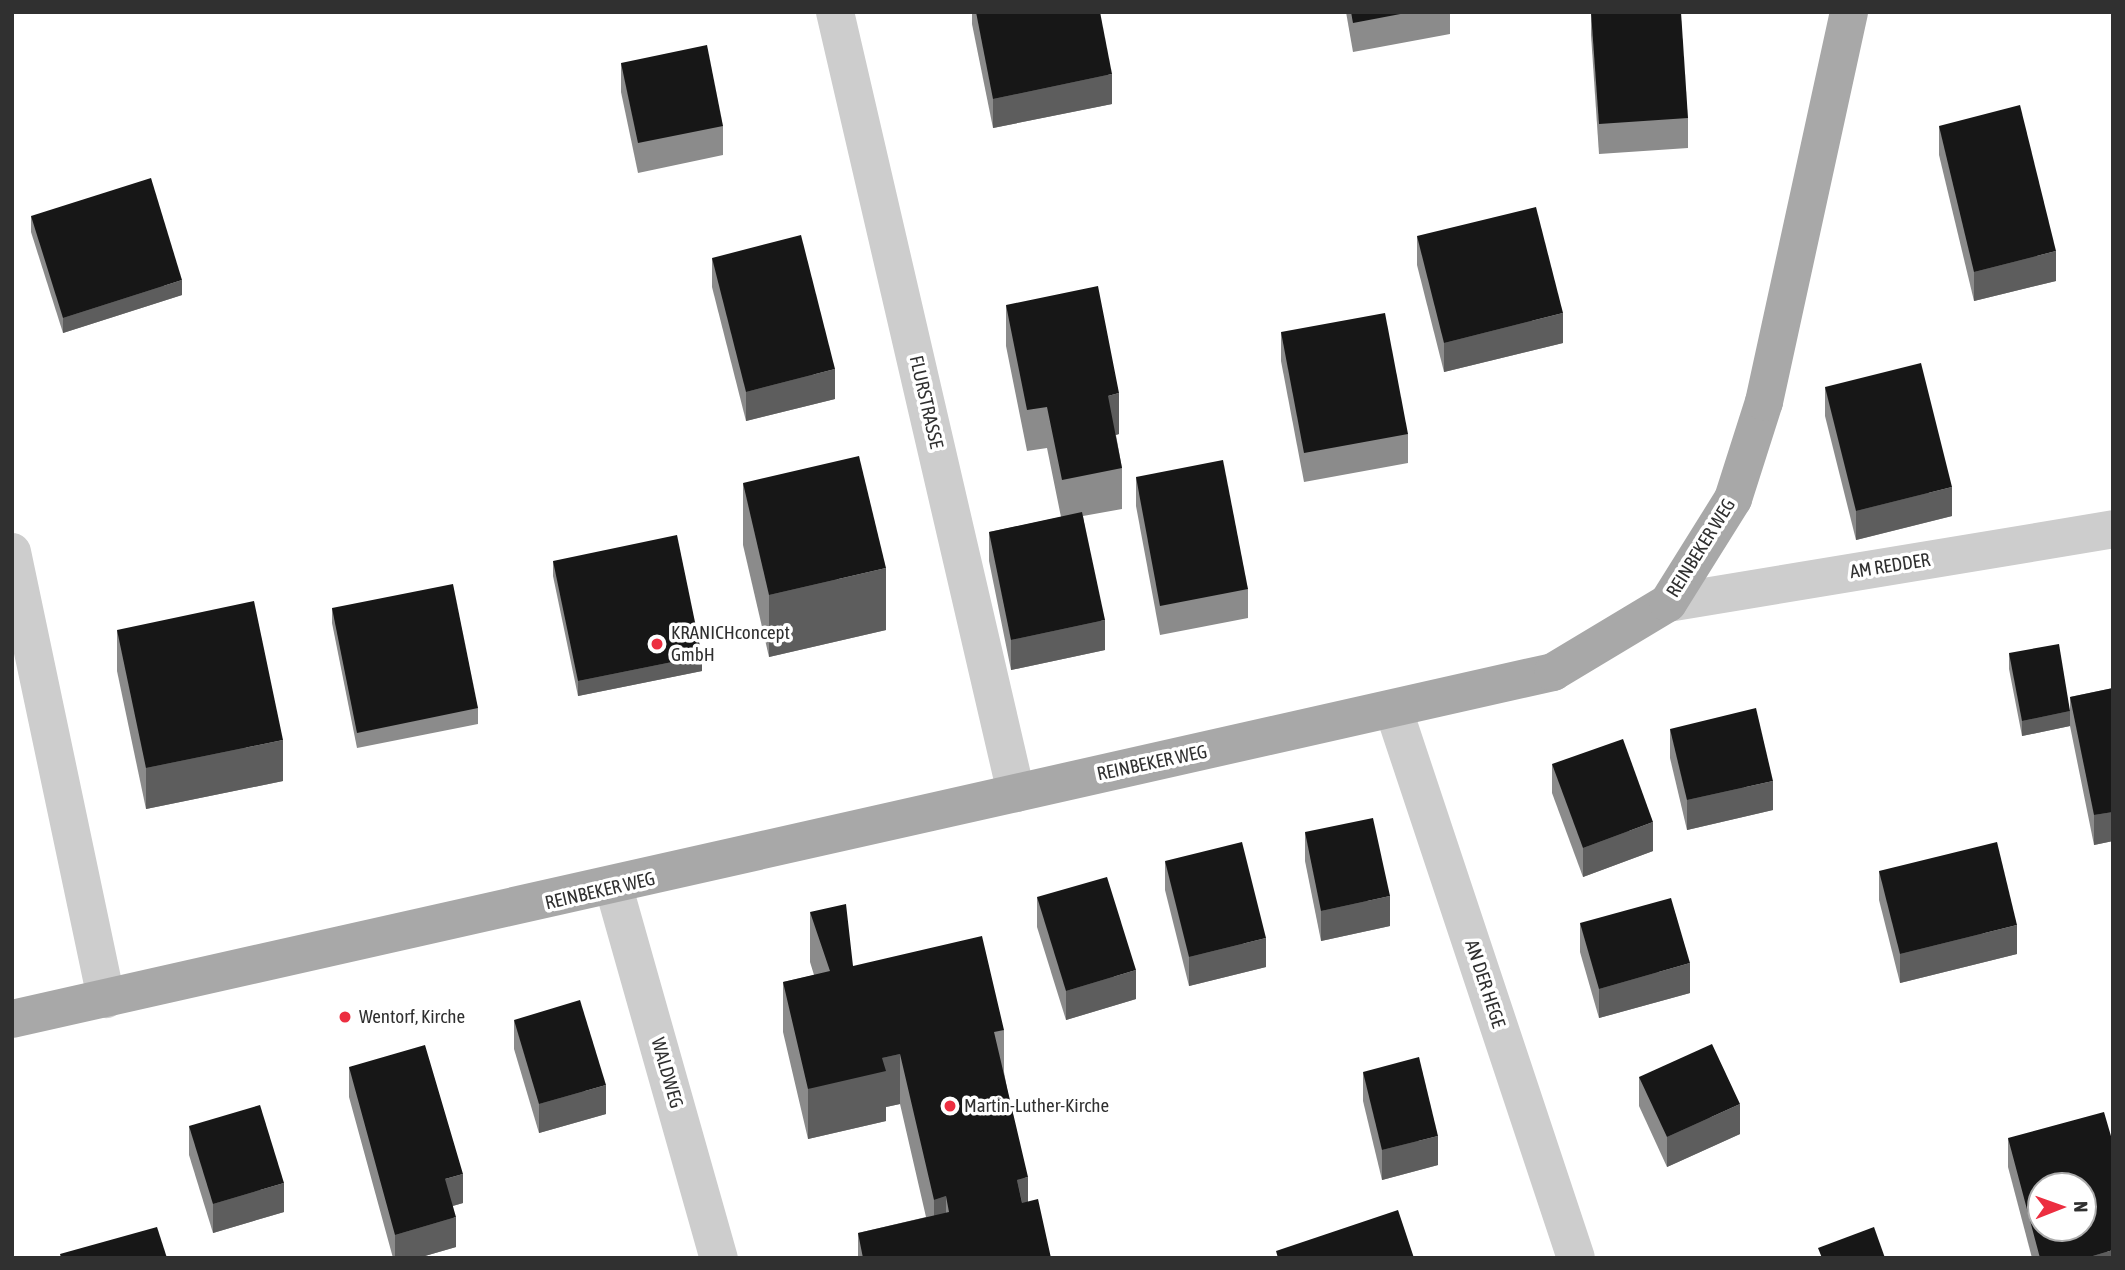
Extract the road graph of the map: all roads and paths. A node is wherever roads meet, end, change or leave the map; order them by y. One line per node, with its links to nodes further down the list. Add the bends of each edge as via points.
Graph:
1 (835, 12): 7 (street, FLURSTRASSE)
2 (1849, 12): 5 (main road, REINBEKER WEG, via 1764,402 1733,499)
3 (2113, 529): 5 (street, AM REDDER)
4 (12, 552): 9 (street)
5 (1668, 603): 6 (main road, REINBEKER WEG, via 1553,672)
6 (1394, 711): 7 (main road, REINBEKER WEG); 12 (street, AN DER HEGE)
7 (1016, 793): 8 (main road, REINBEKER WEG)
8 (614, 888): 9 (main road, REINBEKER WEG); 11 (street, WALDWEG)
9 (106, 999): 10 (main road, REINBEKER WEG)
10 (12, 1019)
11 (719, 1258)
12 (1576, 1258)

